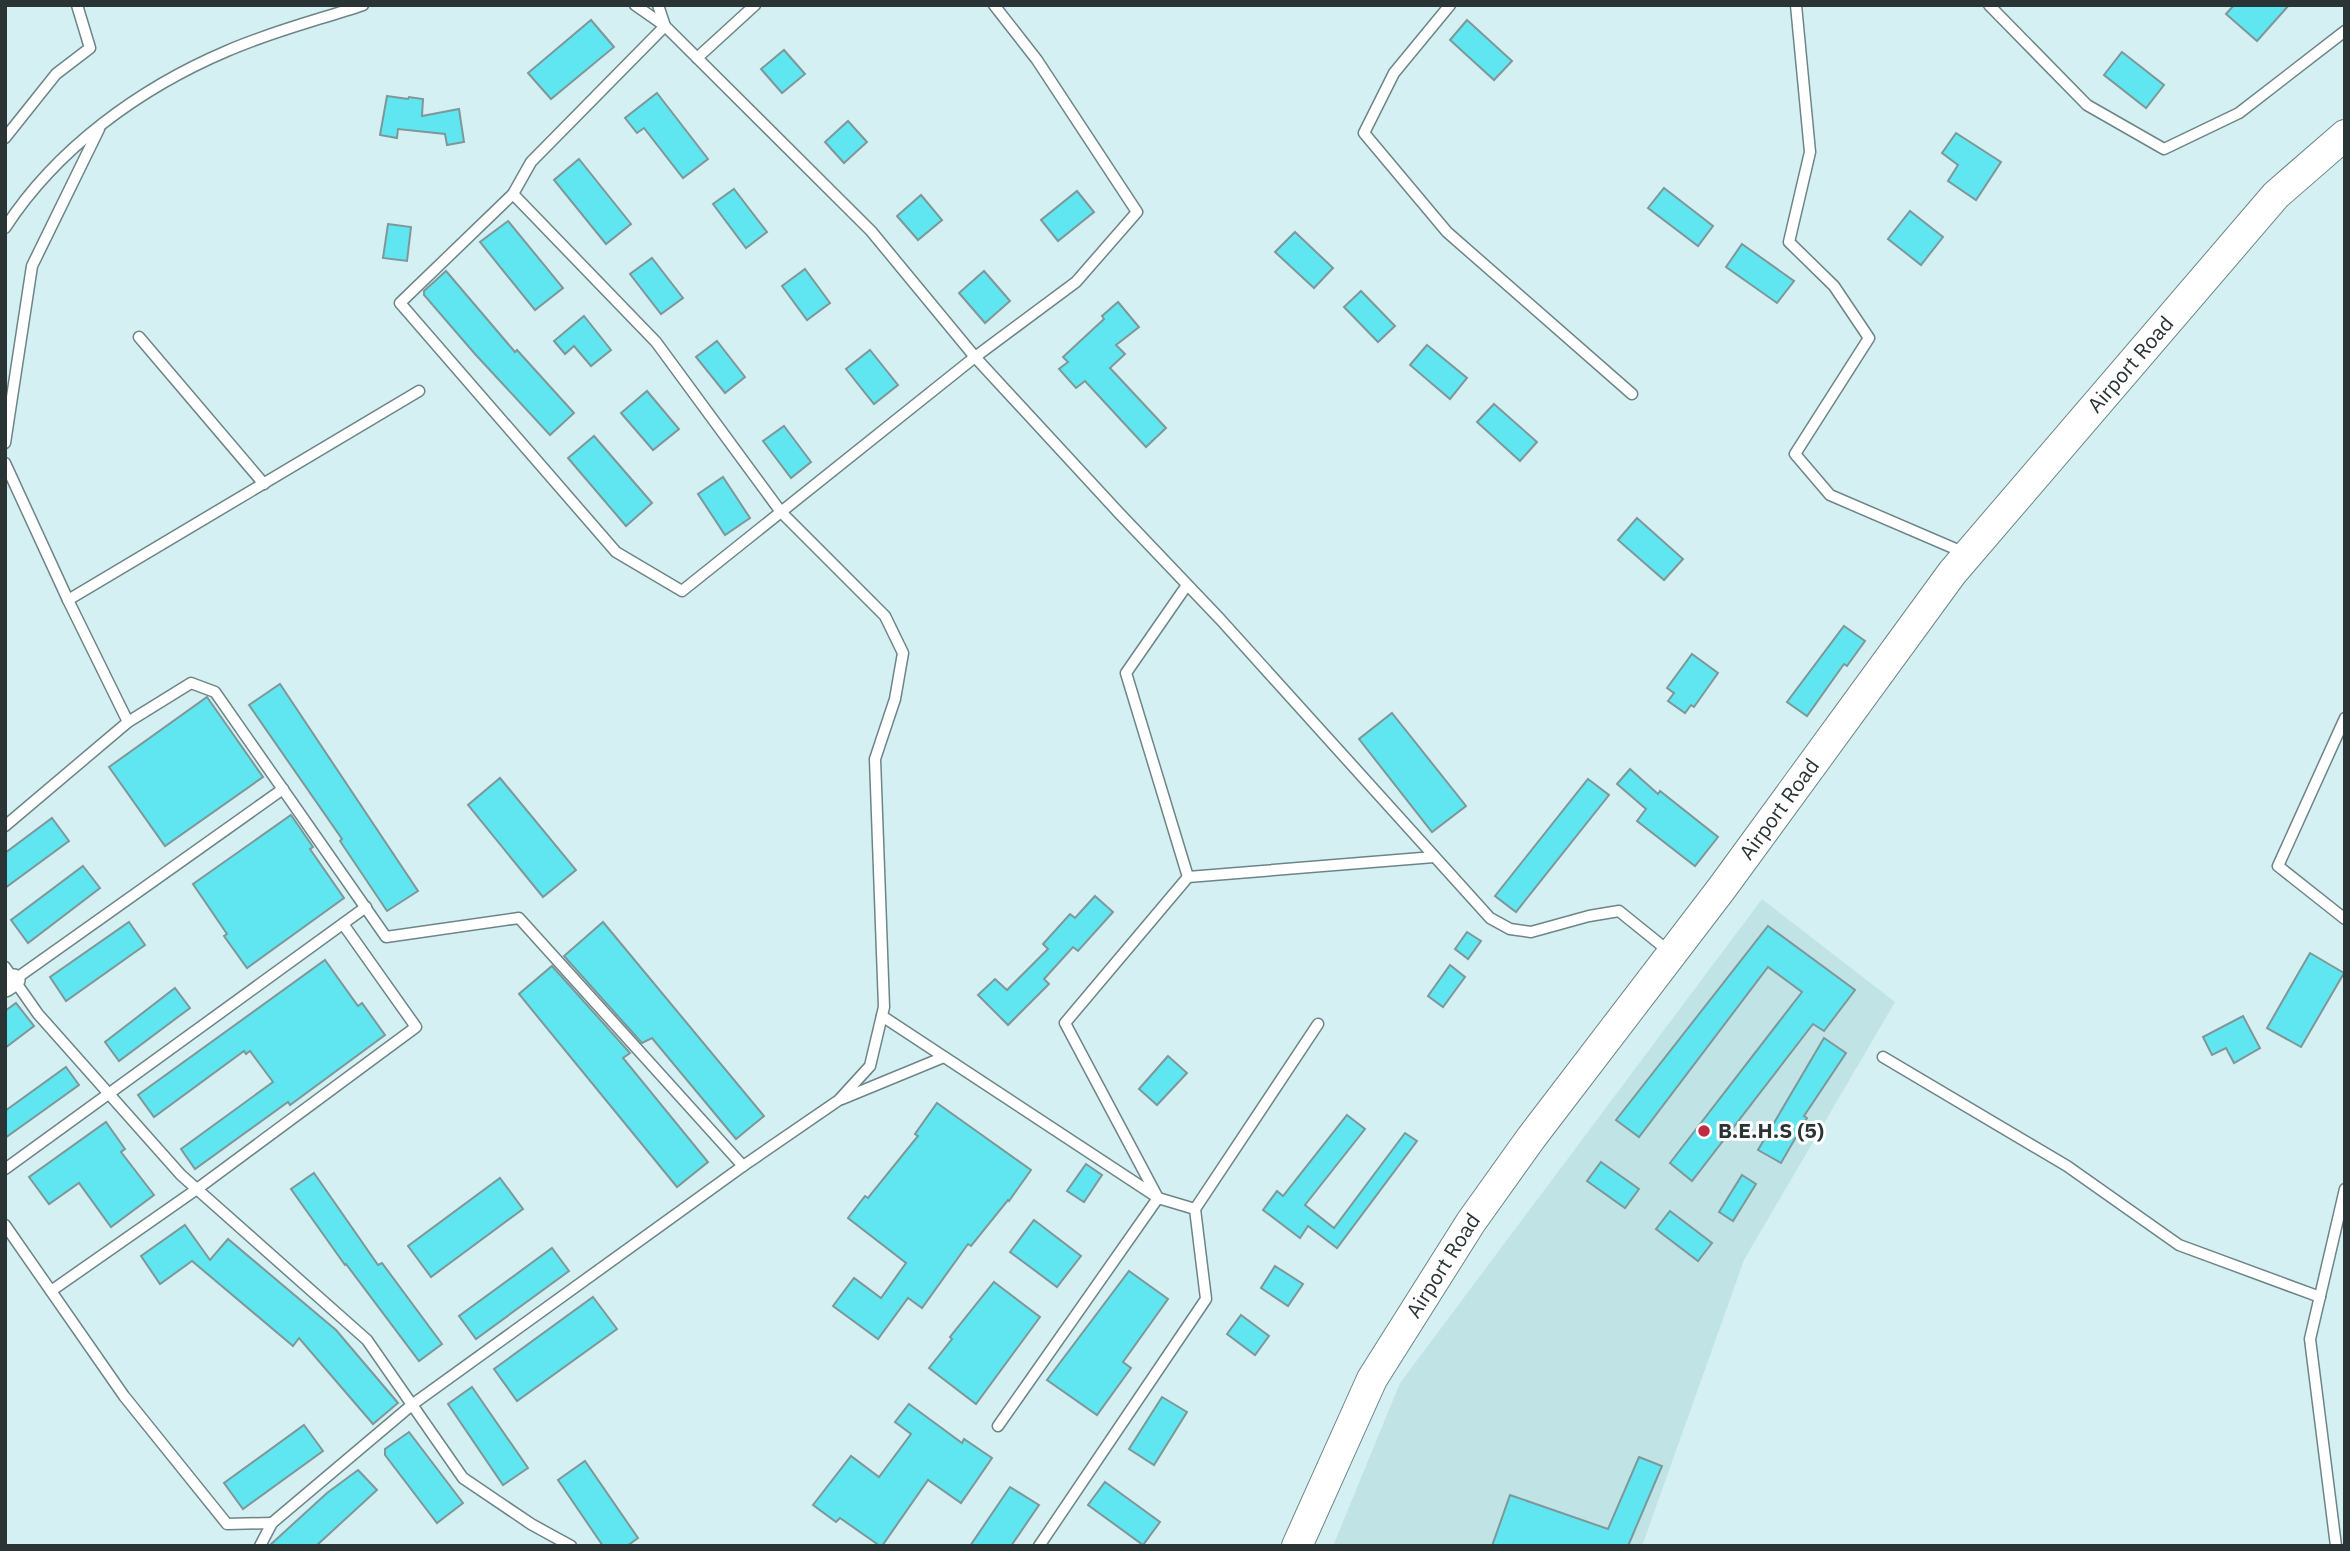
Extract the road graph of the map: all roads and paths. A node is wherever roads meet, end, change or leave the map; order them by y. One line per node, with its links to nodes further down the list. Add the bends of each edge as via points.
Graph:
1 (77, 5): 15 (lane, via 90,48 56,74)
2 (363, 5): 13 (lane, via 226,51 146,93)
3 (635, 5): 10 (lane)
4 (658, 5): 10 (lane)
5 (755, 5): 12 (lane)
6 (994, 5): 19 (lane, via 1037,60 1137,212 1076,282)
7 (1450, 5): 21 (lane, via 1394,73 1364,133 1447,232)
8 (1796, 5): 26 (lane, via 1810,152 1789,242 1833,286 1869,338 1795,454 1830,495)
9 (1989, 5): 11 (lane, via 2087,105 2164,149 2239,113)
10 (665, 26): 12 (lane); 16 (lane, via 531,162)
11 (2345, 31)
12 (697, 58): 19 (lane, via 871,231)
13 (101, 126): 17 (lane, via 73,147); 22 (lane, via 32,266)
14 (2345, 135): 26 (main road, Airport Road, via 2276,195)
15 (5, 138)
16 (513, 194): 25 (lane, via 656,342); 25 (lane, via 400,303 616,552 682,591)
17 (5, 228)
18 (139, 337): 24 (lane)
19 (975, 357): 25 (lane); 27 (lane)
20 (419, 391): 24 (lane)
21 (1632, 394)
22 (5, 443)
23 (5, 463): 28 (lane)
24 (264, 484): 28 (lane)
25 (781, 512): 40 (lane, via 885,616 903,653 895,699 875,758)
26 (1968, 555): 38 (main road, Airport Road)
27 (1187, 585): 33 (lane); 34 (lane, via 1126,673)
28 (68, 600): 30 (lane)
29 (2345, 718): 36 (lane, via 2278,866)
30 (128, 722): 31 (lane, via 191,683 215,692); 32 (lane)
31 (283, 789): 35 (lane); 39 (lane)
32 (5, 826)
33 (1434, 857): 34 (lane); 38 (lane, via 1490,918 1510,929 1531,932 1619,911)
34 (1188, 877): 50 (lane, via 1065,1023)
35 (366, 908): 37 (lane); 46 (lane, via 386,937 519,918)
36 (2345, 919)
37 (343, 924): 44 (lane); 48 (lane, via 416,1027)
38 (1672, 954): 61 (main road, Airport Road, via 1531,1138 1450,1255 1372,1379)
39 (8, 978): 44 (lane)
40 (882, 1016): 43 (lane); 45 (lane, via 870,1066)
41 (1318, 1024): 51 (lane)
42 (1883, 1057): 54 (lane, via 2067,1166 2179,1245)
43 (944, 1058): 45 (lane); 50 (lane)
44 (109, 1094): 47 (lane); 48 (lane)
45 (839, 1100): 46 (lane)
46 (743, 1166): 55 (lane)
47 (5, 1168)
48 (197, 1189): 53 (lane); 55 (lane, via 368,1340)
49 (2345, 1189): 54 (lane)
50 (1158, 1198): 51 (lane); 56 (lane)
51 (1195, 1209): 60 (lane, via 1206,1299)
52 (5, 1226): 53 (lane)
53 (51, 1291): 57 (lane, via 124,1396 227,1524)
54 (2319, 1297): 62 (lane, via 2310,1339)
55 (412, 1404): 57 (lane); 59 (lane, via 463,1478)
56 (998, 1426)
57 (272, 1523): 58 (lane)
58 (260, 1546)
59 (571, 1546)
60 (1039, 1546)
61 (1297, 1546)
62 (2336, 1546)

